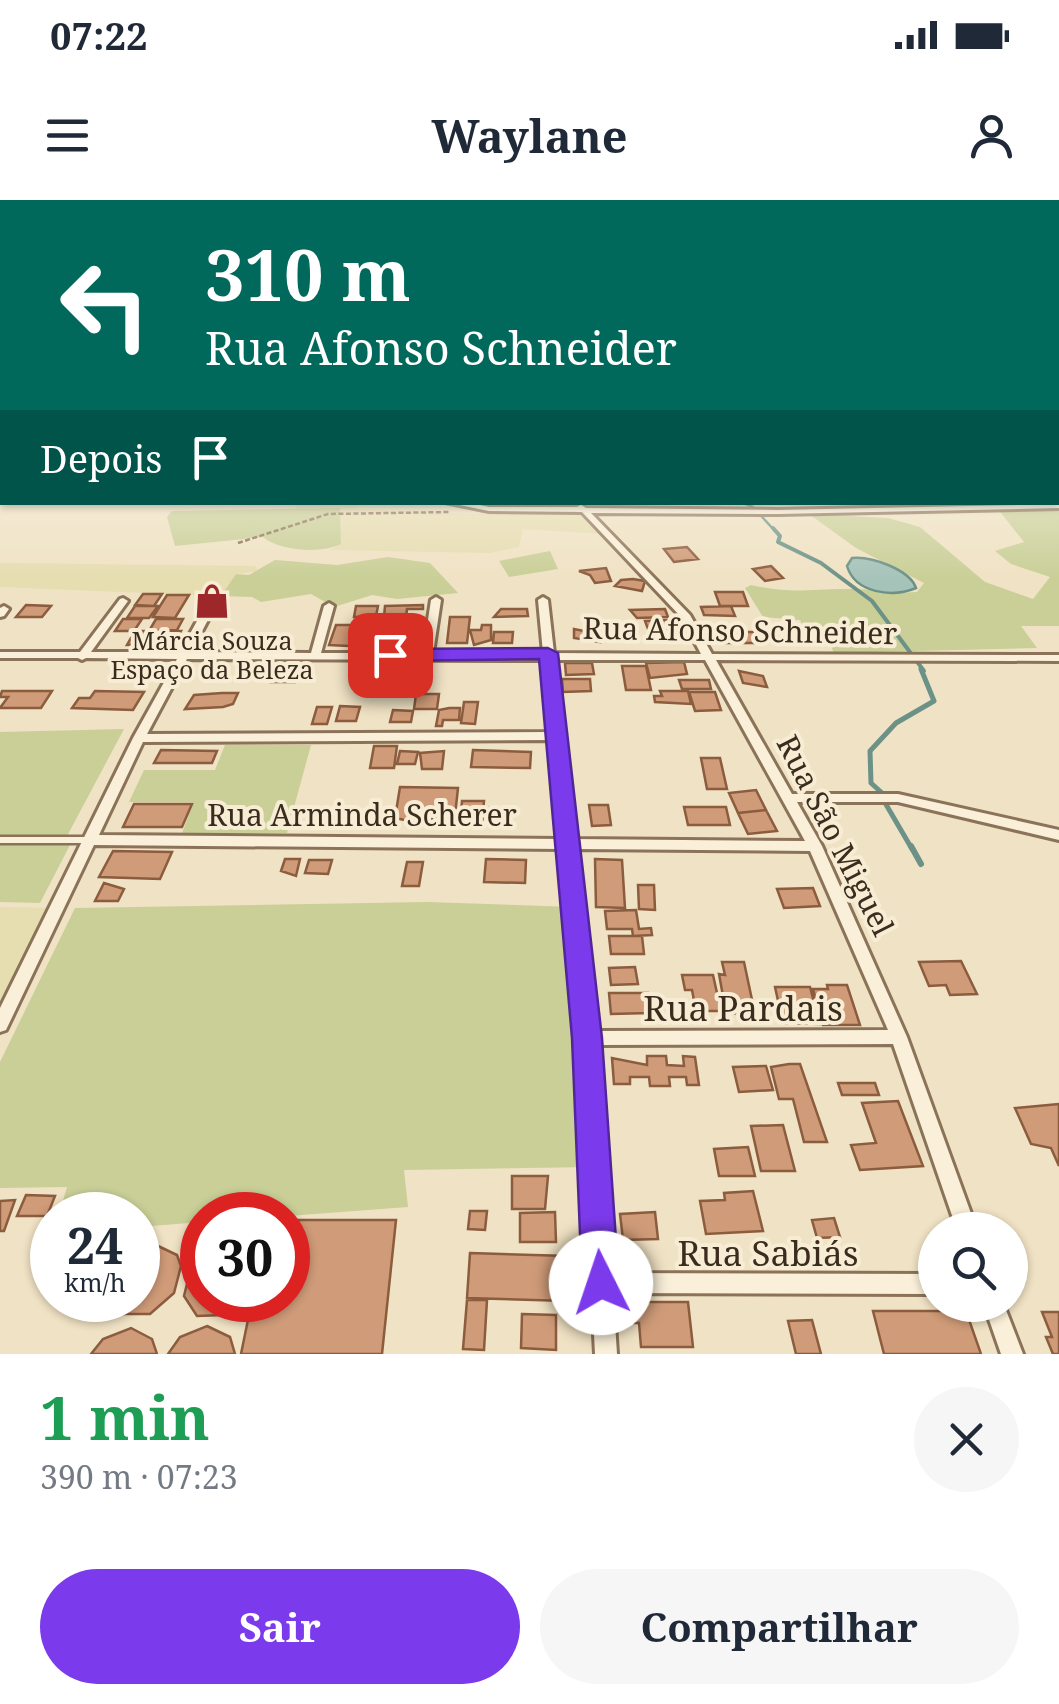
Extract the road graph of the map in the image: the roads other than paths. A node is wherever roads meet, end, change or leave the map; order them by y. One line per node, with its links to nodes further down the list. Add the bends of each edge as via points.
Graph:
1 (460, 505): 3 (street)
2 (1059, 506): 3 (street, via 778,512)
3 (581, 507): 15 (street, Rua São Miguel, via 686,617)
4 (436, 600): 10 (street)
5 (543, 600): 9 (street)
6 (123, 601): 12 (street)
7 (213, 602): 13 (street)
8 (329, 606): 14 (street)
9 (548, 653): 10 (street, Rua Afonso Schneider); 15 (street, Rua Afonso Schneider); 17 (street)
10 (428, 654): 14 (street, Rua Afonso Schneider)
11 (0, 655): 12 (street, Rua Afonso Schneider)
12 (82, 657): 13 (street, Rua Afonso Schneider)
13 (182, 657): 14 (street, Rua Afonso Schneider); 18 (street)
14 (315, 657)
15 (709, 657): 16 (street, Rua Afonso Schneider); 19 (street, Rua São Miguel)
16 (1059, 658)
17 (555, 736): 18 (street); 23 (street)
18 (140, 738): 22 (street)
19 (786, 798): 20 (street, via 898,798); 24 (street, Rua São Miguel)
20 (1059, 835)
21 (0, 840): 22 (lane)
22 (89, 840): 23 (street, Rua Arminda Scherer); 25 (street)
23 (566, 842): 24 (street, Rua Arminda Scherer); 27 (street)
24 (814, 846): 26 (street, Rua São Miguel)
25 (0, 1025)
26 (898, 1037): 27 (street, Rua Pardais); 28 (street, Rua São Miguel)
27 (587, 1038): 29 (street)
28 (961, 1212)
29 (601, 1283): 30 (street, Rua Sabiás); 32 (street)
30 (918, 1284)
31 (1000, 1322): 33 (street)
32 (606, 1354)
33 (1012, 1354)

